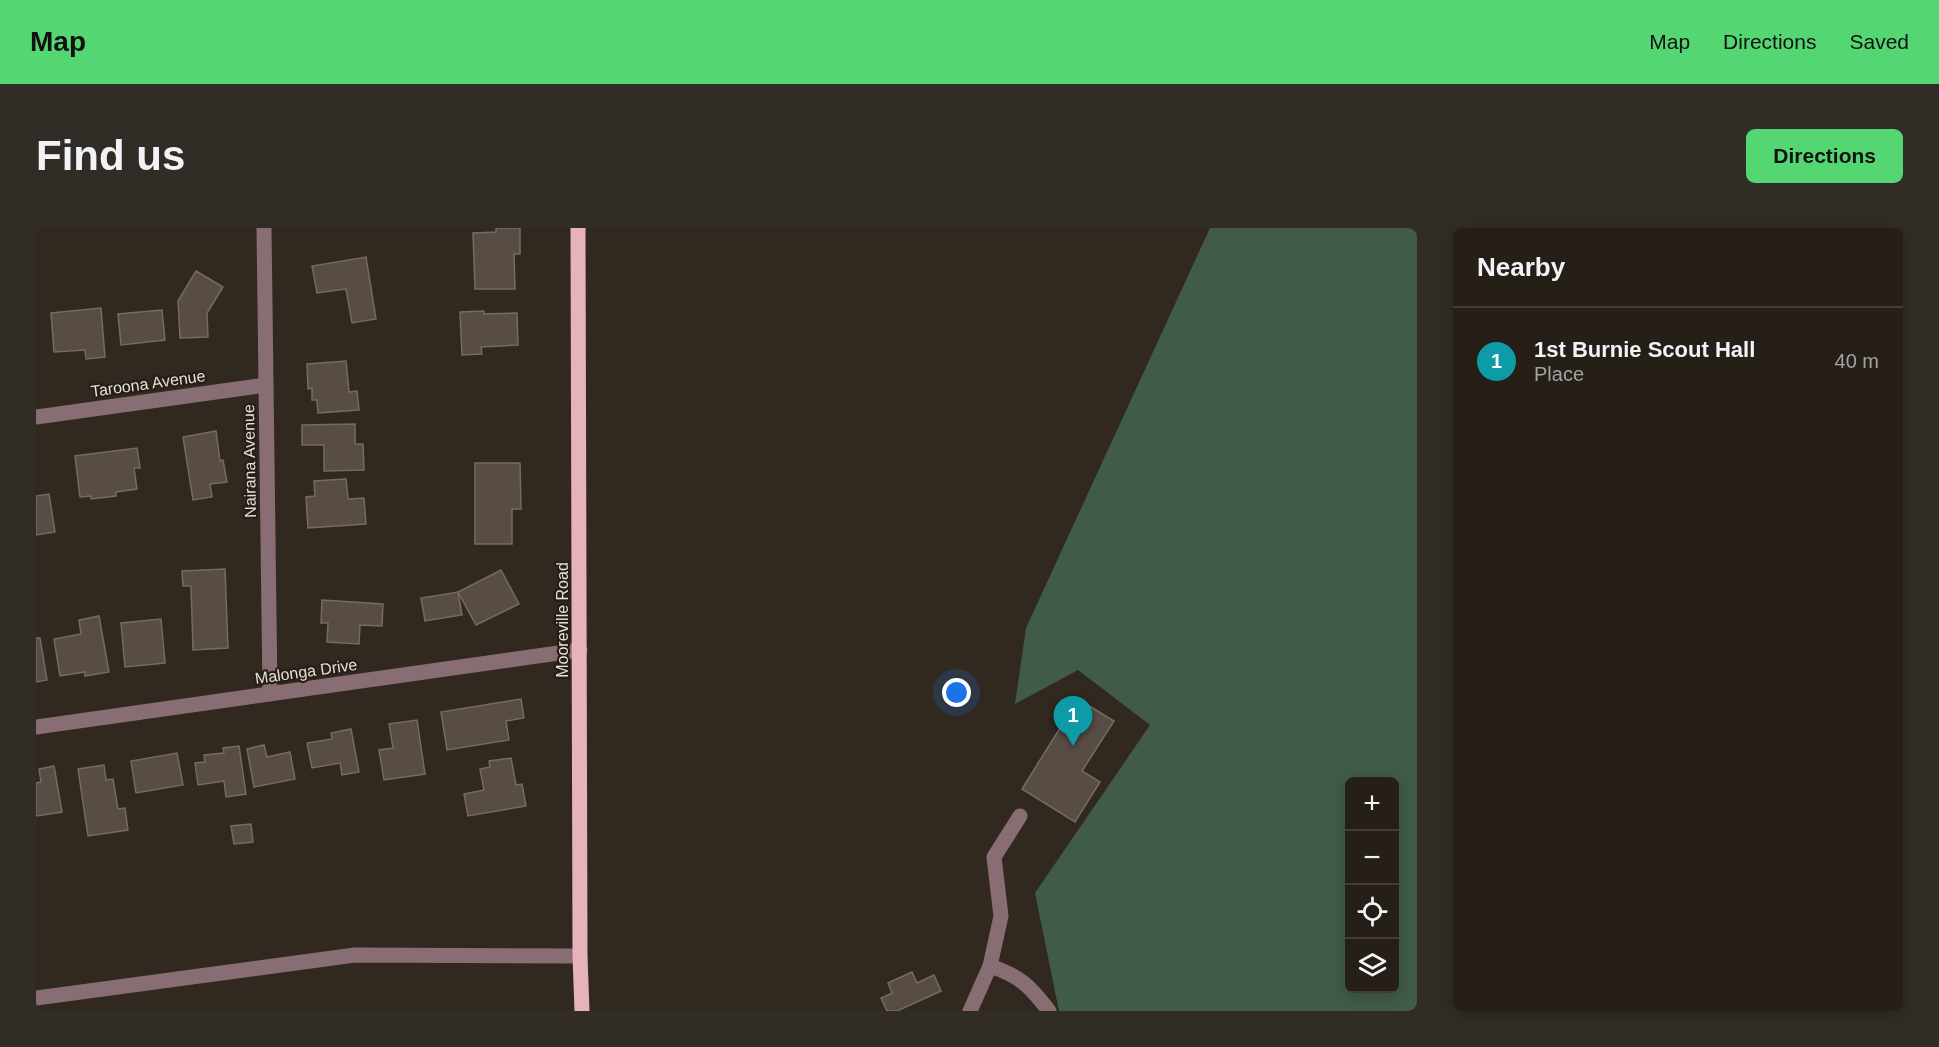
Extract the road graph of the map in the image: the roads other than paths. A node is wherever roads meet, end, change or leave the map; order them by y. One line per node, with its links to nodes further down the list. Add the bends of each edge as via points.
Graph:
1 (264, 228): 3 (street, Nairana Avenue)
2 (578, 228): 5 (main road, Mooreville Road)
3 (266, 385): 4 (street, Taroona Avenue); 6 (street, Nairana Avenue)
4 (36, 417)
5 (580, 650): 6 (street, Malonga Drive); 9 (main road, Mooreville Road)
6 (270, 694): 7 (street, Malonga Drive)
7 (36, 727)
8 (1020, 816): 10 (street, via 994,857 1000,916)
9 (580, 956): 11 (street, via 355,955); 12 (main road, Mooreville Road)
10 (990, 966): 13 (street); 14 (street, via 1006,971 1030,987)
11 (36, 998)
12 (582, 1011)
13 (970, 1011)
14 (1048, 1011)

